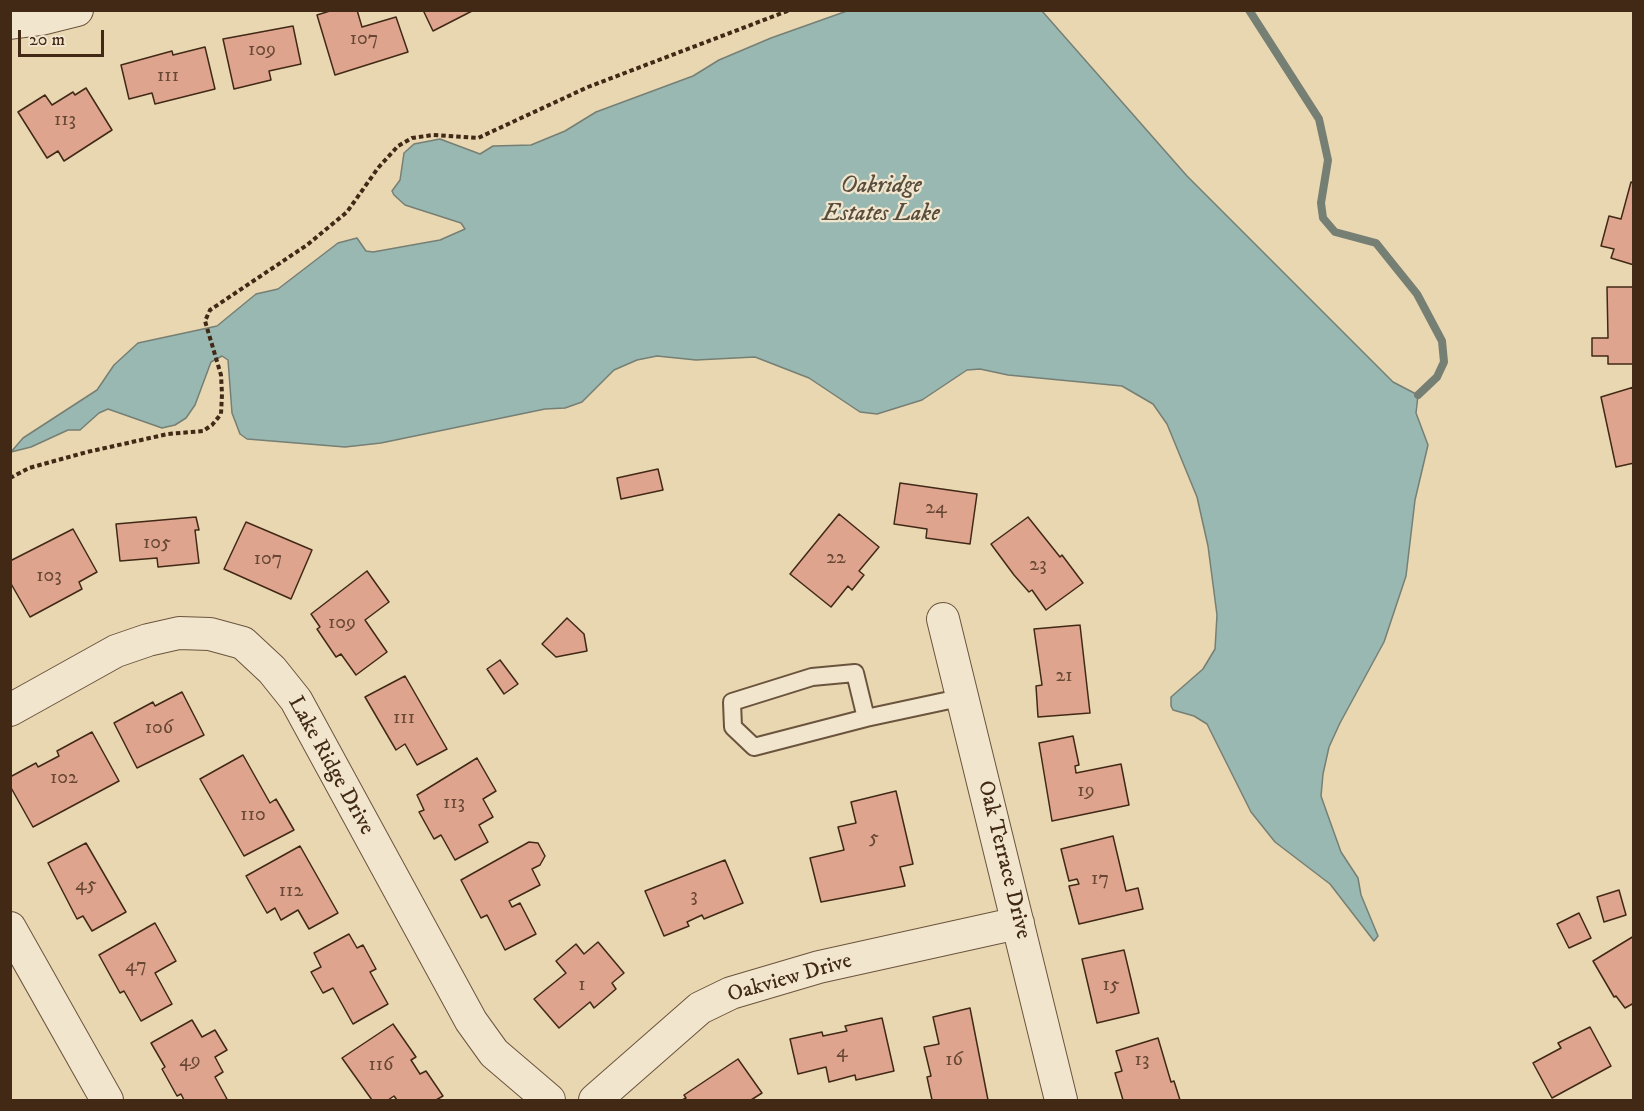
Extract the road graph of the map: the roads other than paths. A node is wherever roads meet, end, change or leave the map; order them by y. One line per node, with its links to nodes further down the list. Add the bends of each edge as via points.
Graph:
1 (77, 10): 2 (street)
2 (10, 23)
3 (943, 619): 4 (street, Oak Terrace Drive)
4 (964, 697): 6 (lane); 7 (street, Oak Terrace Drive)
5 (10, 710): 10 (street, Lake Ridge Drive, via 116,651 148,640 179,633 210,634 243,643 296,700 471,1021 494,1053)
6 (866, 718): 6 (lane, via 754,747 733,727 732,702 813,677 855,673)
7 (1018, 923): 11 (street, Oakview Drive, via 819,967 731,993 700,1008); 12 (street, Oak Terrace Drive)
8 (10, 927): 9 (street)
9 (106, 1101)
10 (549, 1101)
11 (595, 1101)
12 (1061, 1101)

